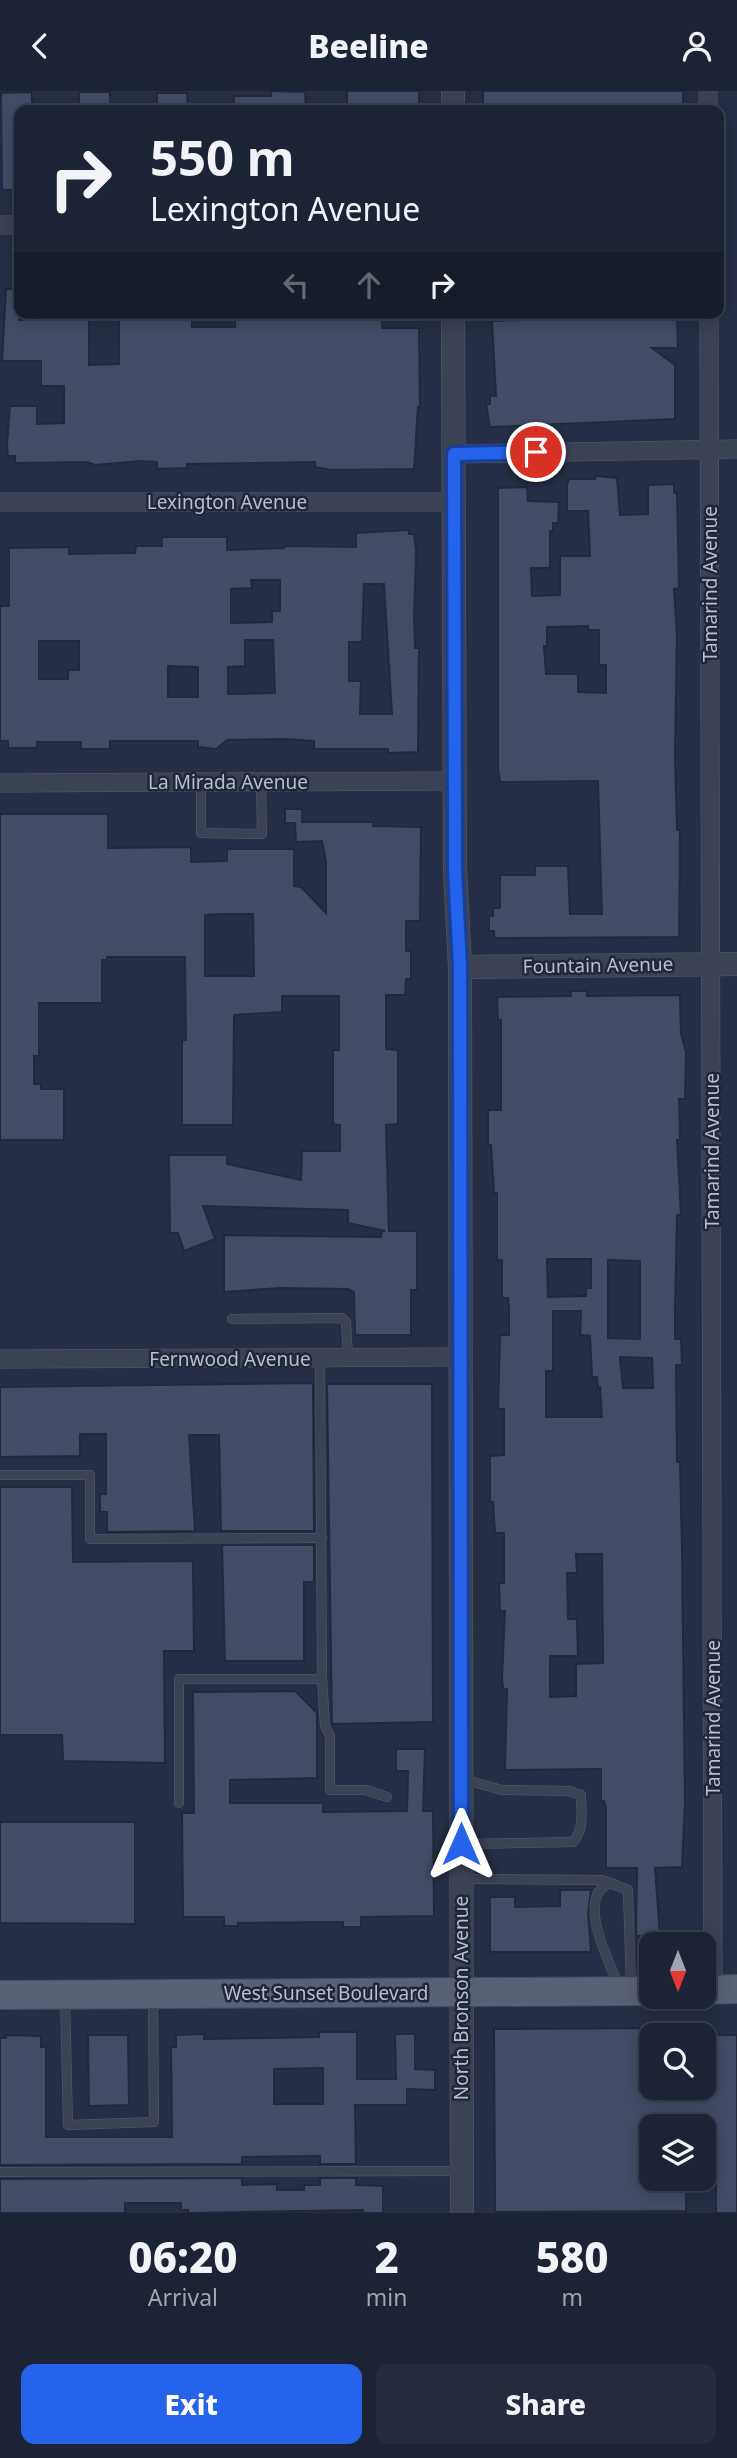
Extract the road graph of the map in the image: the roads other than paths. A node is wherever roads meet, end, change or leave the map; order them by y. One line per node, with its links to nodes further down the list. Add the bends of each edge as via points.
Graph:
1 (453, 319): 5 (street, North Bronson Avenue)
2 (709, 319): 3 (street, Tamarind Avenue)
3 (709, 449): 4 (street); 5 (street); 12 (street, Tamarind Avenue)
4 (737, 449)
5 (454, 454): 7 (street, North Bronson Avenue)
6 (0, 502): 7 (street, Lexington Avenue)
7 (454, 502): 8 (street, North Bronson Avenue)
8 (455, 781): 10 (street, La Mirada Avenue); 14 (street, North Bronson Avenue)
9 (201, 782): 10 (street, La Mirada Avenue); 10 (lane, via 201,833 262,834); 11 (street, La Mirada Avenue)
10 (261, 782)
11 (0, 783)
12 (712, 964): 13 (street, Fountain Avenue); 14 (street, Fountain Avenue); 29 (street, Tamarind Avenue)
13 (737, 964)
14 (460, 967): 16 (street, North Bronson Avenue)
15 (232, 1319): 18 (lane, via 341,1318 346,1322)
16 (460, 1357): 18 (street, Fernwood Avenue); 23 (street, North Bronson Avenue)
17 (320, 1358): 18 (street, Fernwood Avenue); 19 (street, Fernwood Avenue); 21 (lane)
18 (348, 1358)
19 (0, 1359)
20 (0, 1475): 21 (lane, via 90,1475 90,1539)
21 (322, 1538): 22 (lane)
22 (322, 1679): 24 (lane, via 325,1726 330,1736 330,1790 366,1790); 25 (lane, via 179,1679)
23 (461, 1779): 26 (street, North Bronson Avenue); 26 (lane, via 502,1790 578,1792 582,1825 573,1842)
24 (387, 1797)
25 (179, 1803)
26 (461, 1844): 27 (street, North Bronson Avenue)
27 (461, 1879): 28 (lane); 31 (street, North Bronson Avenue)
28 (612, 1883): 30 (lane, via 628,1890 630,1896); 30 (lane, via 596,1895 596,1927)
29 (718, 1990)
30 (634, 1991): 31 (main road, West Sunset Boulevard)
31 (461, 1992): 34 (main road, West Sunset Boulevard); 35 (street, North Bronson Avenue)
32 (65, 1994): 33 (main road, West Sunset Boulevard); 34 (main road, West Sunset Boulevard); 34 (lane, via 68,2125 154,2122)
33 (0, 1995)
34 (153, 1995)
35 (461, 2171): 36 (lane); 37 (street, North Bronson Avenue)
36 (0, 2172)
37 (462, 2213)

